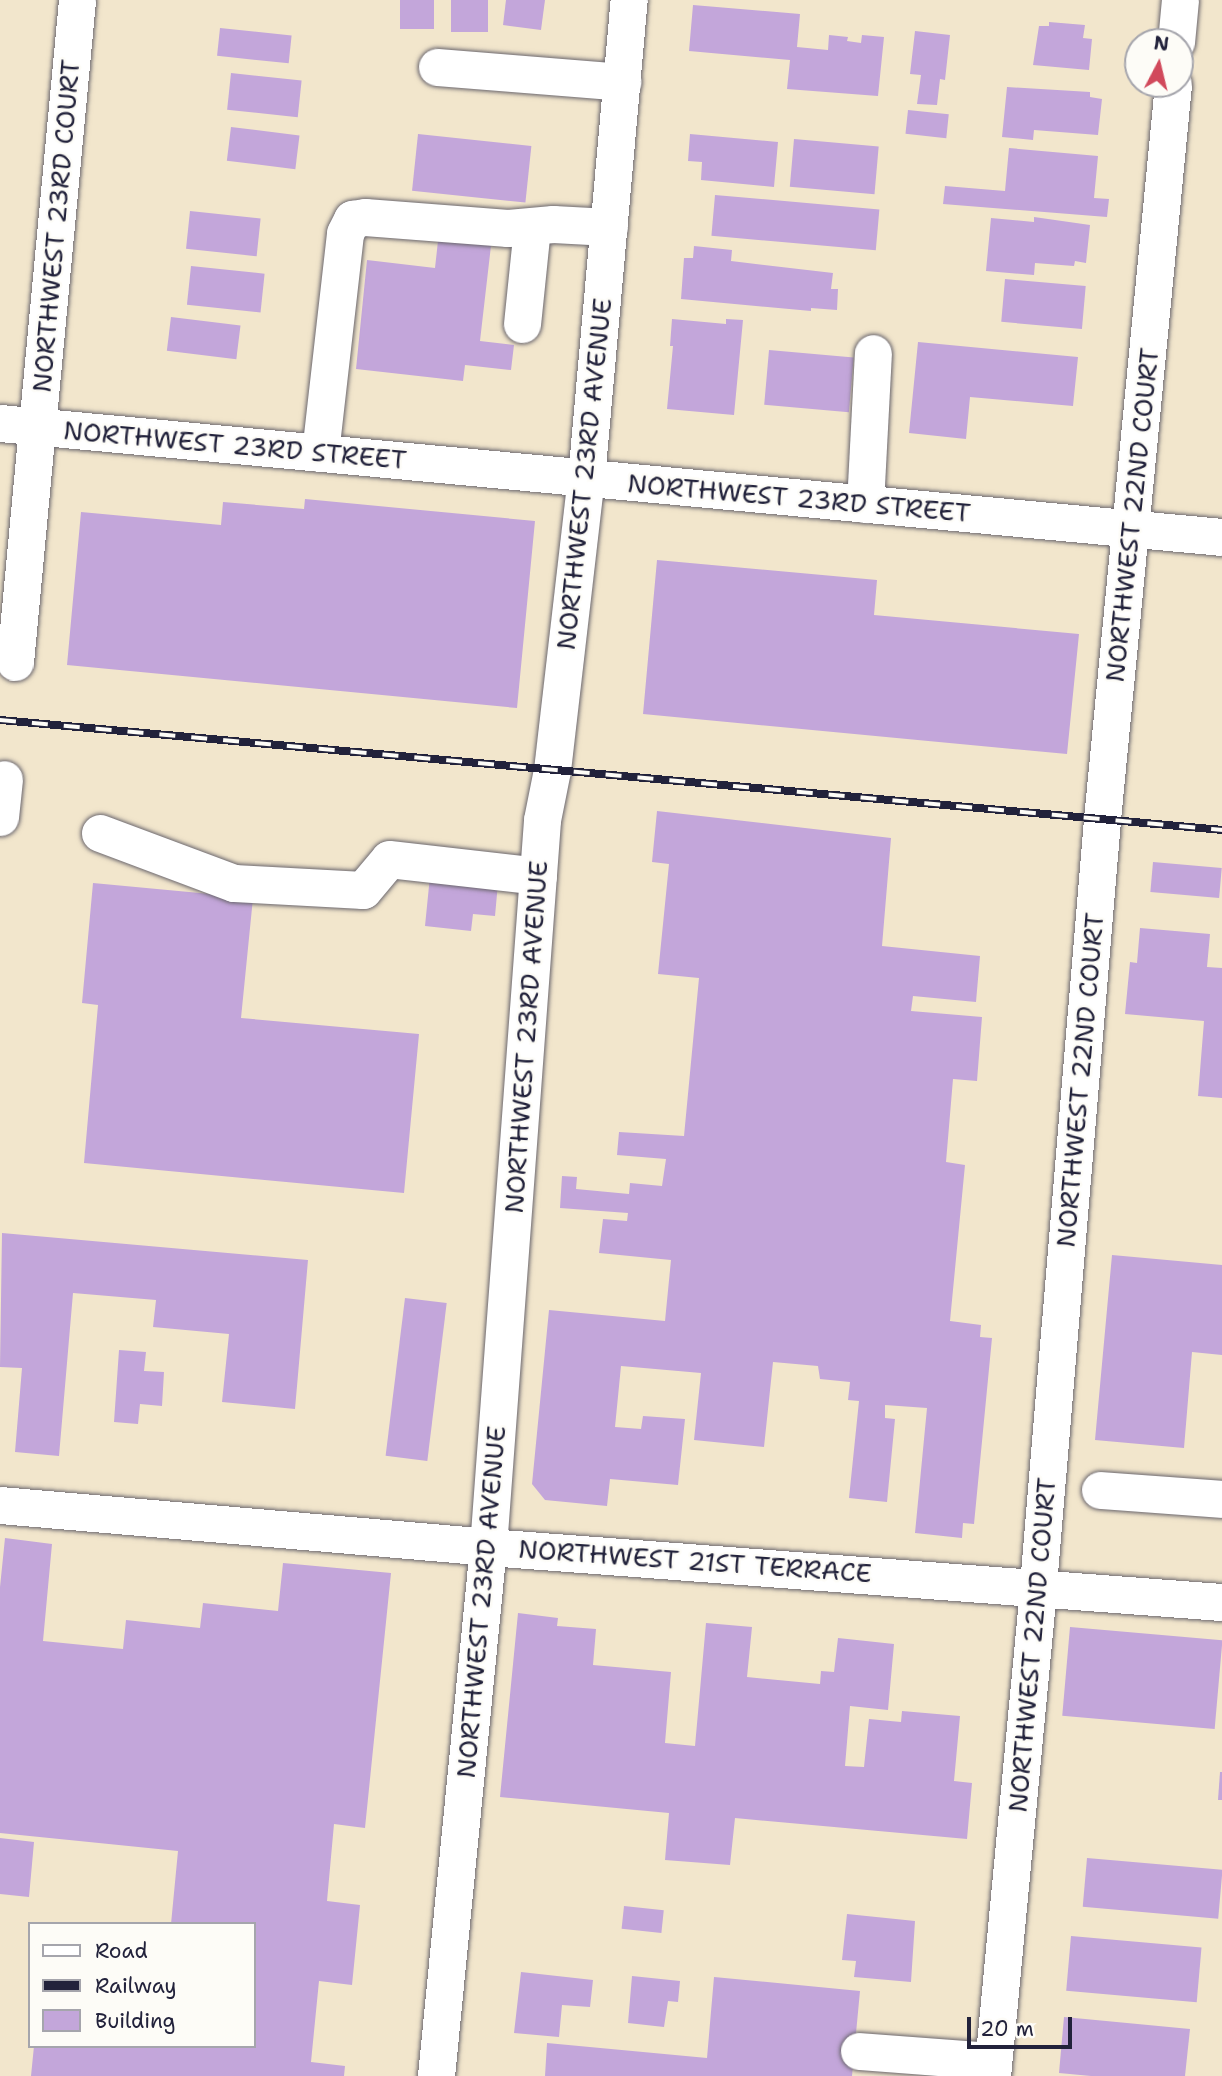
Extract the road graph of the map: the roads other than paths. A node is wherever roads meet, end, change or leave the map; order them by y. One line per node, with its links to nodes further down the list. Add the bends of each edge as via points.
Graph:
1 (77, 0): 13 (street, NORTHWEST 23RD COURT)
2 (629, 0): 6 (street, NORTHWEST 23RD AVENUE)
3 (1180, 0): 4 (street)
4 (1177, 28)
5 (437, 68): 6 (street)
6 (622, 82): 9 (street, NORTHWEST 23RD AVENUE)
7 (1172, 98): 17 (street, NORTHWEST 22ND COURT)
8 (532, 227): 9 (street); 10 (street); 14 (street, via 352,219 345,233)
9 (609, 227): 15 (street, NORTHWEST 23RD AVENUE)
10 (522, 324)
11 (873, 353): 16 (street)
12 (0, 423): 13 (street, NORTHWEST 23RD STREET)
13 (37, 427): 14 (street, NORTHWEST 23RD STREET); 19 (street, NORTHWEST 23RD COURT)
14 (320, 453): 15 (street, NORTHWEST 23RD STREET)
15 (586, 478): 16 (street, NORTHWEST 23RD STREET); 23 (street, NORTHWEST 23RD AVENUE)
16 (865, 504): 17 (street, NORTHWEST 23RD STREET)
17 (1132, 529): 18 (street, NORTHWEST 23RD STREET); 28 (street, NORTHWEST 22ND COURT, via 1102,819)
18 (1222, 537)
19 (15, 662)
20 (4, 779): 21 (street)
21 (0, 817)
22 (100, 833): 23 (street, via 234,883 363,890 388,859)
23 (538, 876): 27 (street, NORTHWEST 23RD AVENUE)
24 (1100, 1490): 25 (street)
25 (1222, 1499)
26 (0, 1505): 27 (street, NORTHWEST 21ST TERRACE)
27 (488, 1547): 28 (street, NORTHWEST 21ST TERRACE); 32 (street, NORTHWEST 23RD AVENUE)
28 (1038, 1585): 29 (street, NORTHWEST 21ST TERRACE); 31 (street, NORTHWEST 22ND COURT)
29 (1222, 1602)
30 (859, 2050): 31 (street)
31 (992, 2069)
32 (436, 2076)

